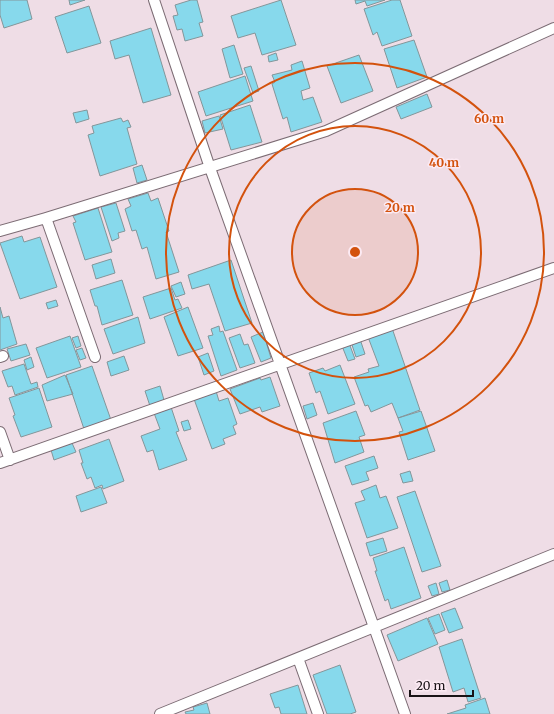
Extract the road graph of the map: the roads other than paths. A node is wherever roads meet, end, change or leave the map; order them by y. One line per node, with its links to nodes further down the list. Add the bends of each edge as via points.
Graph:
1 (154, 0): 3 (lane)
2 (554, 28): 3 (lane, via 326,130)
3 (210, 168): 4 (lane); 8 (lane)
4 (46, 218): 5 (lane); 7 (lane)
5 (0, 231)
6 (554, 268): 8 (lane)
7 (95, 357)
8 (281, 364): 10 (lane); 12 (lane)
9 (0, 432): 10 (lane)
10 (5, 462)
11 (554, 554): 12 (lane)
12 (374, 628): 13 (lane); 16 (lane)
13 (298, 658): 14 (lane); 15 (lane)
14 (160, 714)
15 (318, 714)
16 (405, 714)

